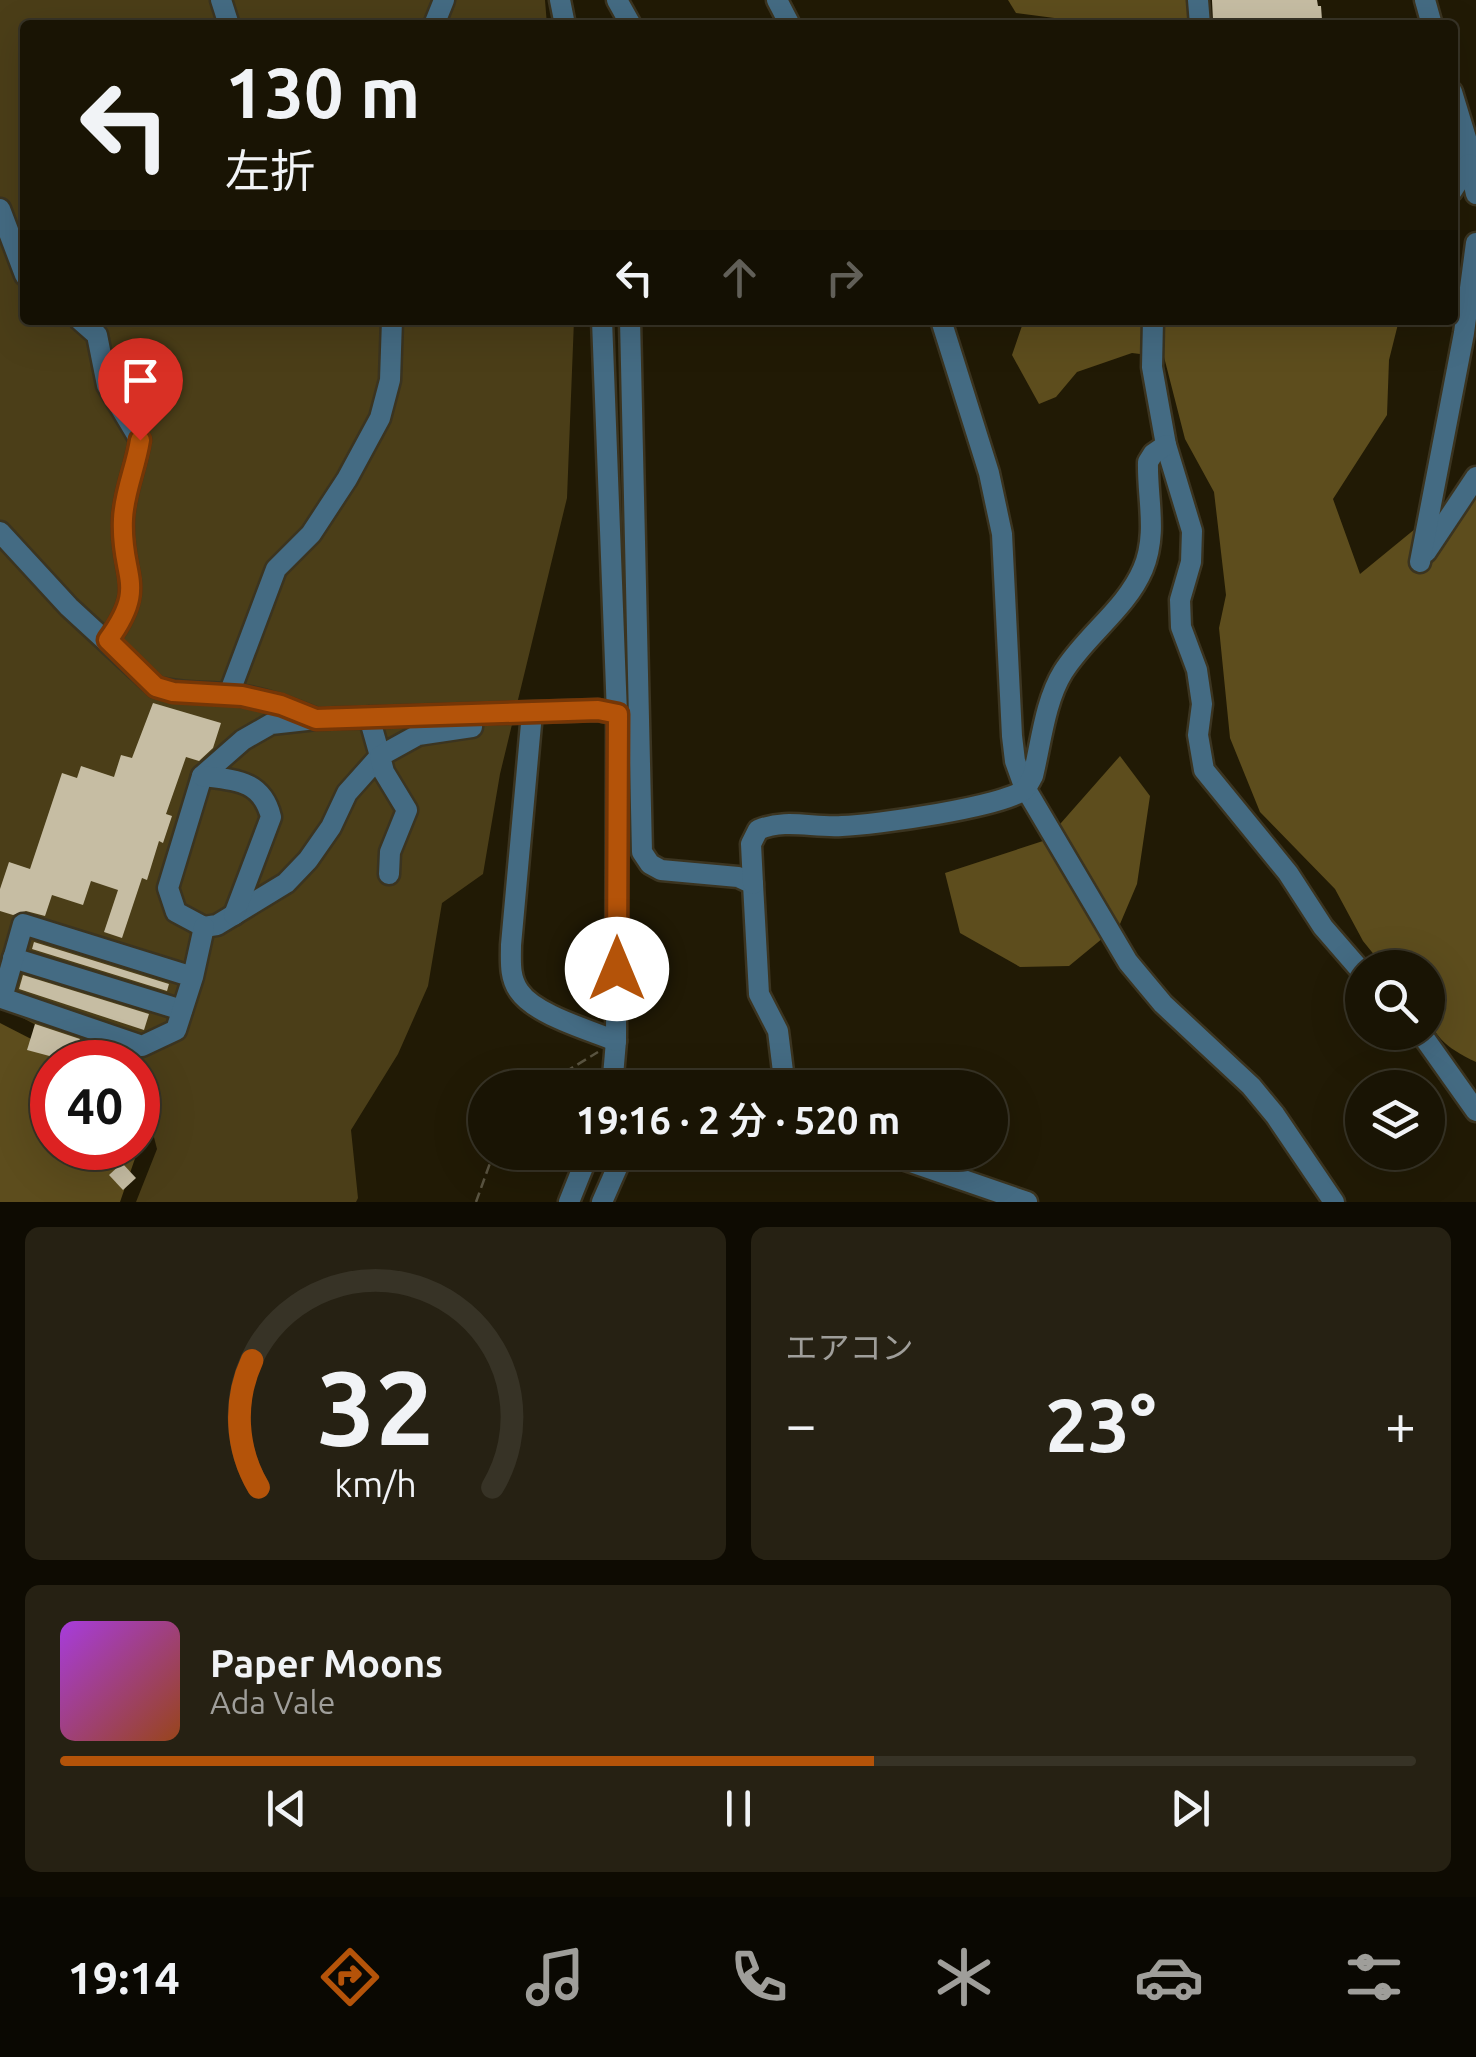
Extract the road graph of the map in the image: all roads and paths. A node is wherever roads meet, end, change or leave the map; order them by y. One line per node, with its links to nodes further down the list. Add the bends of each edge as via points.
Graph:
1 (1458, 112): 2 (street)
2 (1470, 164): 3 (street); 4 (street)
3 (1458, 182)
4 (1476, 194)
5 (0, 209): 7 (street)
6 (1476, 243): 15 (street, via 1420,562)
7 (20, 262)
8 (86, 325): 17 (street, via 97,335 107,385 140,440 123,517 132,594)
9 (392, 325): 18 (street, via 390,380 380,418 310,534 276,569)
10 (602, 325): 19 (street)
11 (630, 325): 27 (street, via 642,852 661,870)
12 (943, 325): 25 (street, via 1002,534 1015,761)
13 (1153, 325): 14 (street, via 1152,367)
14 (1166, 445): 25 (street, via 1148,462 1153,528 1144,568 1062,674); 31 (street, via 1192,530 1180,626 1197,670 1204,770)
15 (1476, 477)
16 (0, 532): 17 (street)
17 (108, 640): 18 (street, via 156,687)
18 (229, 694): 21 (street)
19 (618, 714): 22 (street, via 598,710); 34 (street)
20 (369, 718): 21 (street); 22 (street); 23 (street)
21 (316, 719): 24 (street, via 271,724)
22 (532, 719): 23 (street, via 418,735); 34 (street, via 511,973 519,992 538,1008)
23 (380, 756): 26 (street, via 408,810 390,852); 28 (street, via 347,793 308,860 286,883)
24 (202, 776): 28 (street, via 260,791 272,817); 29 (street, via 168,888 176,912)
25 (1026, 789): 27 (street, via 951,812 841,826 766,827 751,844); 48 (street, via 1128,962 1251,1086)
26 (389, 874)
27 (753, 884): 38 (street, via 759,994 778,1030)
28 (234, 915): 29 (street)
29 (204, 928): 32 (street)
30 (9, 952): 32 (street, via 24,924); 33 (street); 33 (street, via 2,998 142,1046 176,1030)
31 (1345, 953)
32 (194, 977): 33 (street)
33 (182, 1010)
34 (616, 1041): 36 (path); 37 (street)
35 (1433, 1050): 39 (street)
36 (563, 1070)
37 (614, 1070)
38 (783, 1070)
39 (1476, 1110)
40 (488, 1170): 44 (path)
41 (582, 1170): 45 (street)
42 (616, 1170): 46 (street)
43 (934, 1170): 47 (street)
44 (476, 1202)
45 (569, 1202)
46 (602, 1202)
47 (1027, 1202)
48 (1334, 1202)

